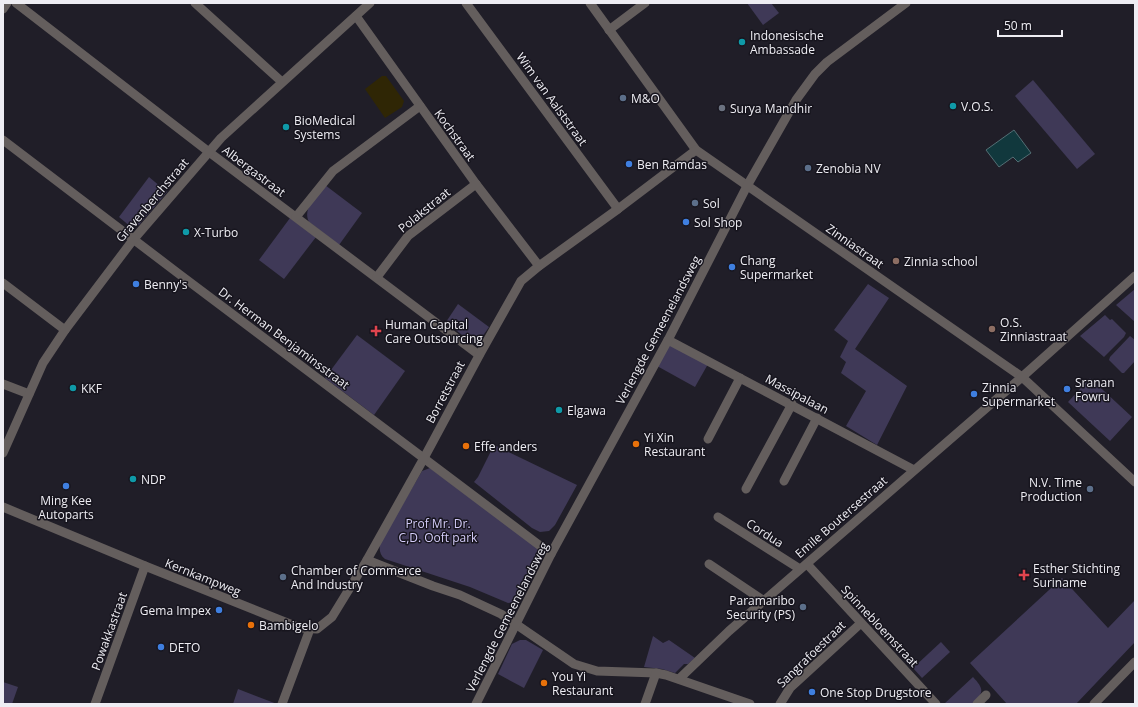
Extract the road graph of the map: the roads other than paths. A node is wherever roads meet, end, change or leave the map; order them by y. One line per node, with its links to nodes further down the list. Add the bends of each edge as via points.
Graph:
1 (7, 3): 9 (street)
2 (16, 3): 16 (street, Albergastraat)
3 (195, 3): 12 (street)
4 (370, 3): 10 (street, Gravenberchstraat)
5 (466, 3): 19 (street, Wim van Aalststraat)
6 (590, 3): 11 (street, Zinniastraat)
7 (644, 3): 11 (street)
8 (906, 3): 18 (street, Verlengde Gemeenelandsweg, via 844,48 814,74 796,100)
9 (3, 9)
10 (356, 16): 12 (street, Gravenberchstraat); 13 (street, Kochstraat)
11 (609, 30): 15 (street, Zinniastraat)
12 (282, 82): 16 (street, Gravenberchstraat)
13 (420, 106): 17 (street, Kochstraat); 20 (street, via 333,171)
14 (3, 140): 21 (street, Dr. Herman Benjaminsstraat)
15 (696, 150): 18 (street, Zinniastraat); 19 (street, Borretstraat)
16 (209, 152): 20 (street, Albergastraat); 21 (street, Gravenberchstraat)
17 (476, 184): 22 (street, Kochstraat); 24 (street, Polakstraat, via 408,236)
18 (747, 186): 27 (street, Verlengde Gemeenelandsweg); 29 (street, Zinniastraat)
19 (618, 209): 22 (street, Borretstraat)
20 (296, 217): 24 (street, Albergastraat)
21 (133, 240): 26 (street, Gravenberchstraat); 37 (street, Dr. Herman Benjaminsstraat)
22 (539, 266): 28 (street, Borretstraat, via 521,282)
23 (1135, 276): 29 (street, Emile Boutersestraat)
24 (377, 277): 28 (street, Albergastraat)
25 (3, 283): 26 (street)
26 (65, 330): 32 (street, Gravenberchstraat, via 43,363)
27 (668, 340): 30 (street, Massipalaan); 44 (street, Verlengde Gemeenelandsweg)
28 (479, 355): 37 (street, Borretstraat)
29 (1022, 377): 38 (street, Emile Boutersestraat); 40 (street, Zinniastraat)
30 (740, 378): 33 (street, Massipalaan); 35 (street)
31 (3, 384): 32 (street)
32 (29, 394): 36 (street, Gravenberchstraat)
33 (792, 404): 34 (street, Massipalaan); 41 (street)
34 (817, 418): 38 (street, Massipalaan); 39 (street)
35 (708, 439)
36 (3, 453)
37 (424, 458): 44 (street, Dr. Herman Benjaminsstraat); 45 (street, Borretstraat)
38 (914, 470): 48 (street, Emile Boutersestraat)
39 (784, 481)
40 (1135, 482)
41 (746, 490)
42 (3, 507): 47 (street, Kernkampweg)
43 (718, 516): 48 (street, Cordua)
44 (551, 554): 51 (street, Verlengde Gemeenelandsweg)
45 (367, 560): 51 (street, via 460,595); 52 (street, via 332,617 317,629)
46 (709, 564): 49 (street)
47 (144, 566): 52 (street, Kernkampweg, via 300,628); 58 (street, Powakkastraat)
48 (803, 566): 49 (street, Emile Boutersestraat); 50 (street, Spinnebloemstraat)
49 (764, 601): 55 (street, Emile Boutersestraat)
50 (861, 623): 63 (street, Sangrafoestraat, via 790,688); 64 (street, Spinnebloemstraat)
51 (515, 624): 54 (street, via 574,664 597,671); 60 (street, Verlengde Gemeenelandsweg)
52 (310, 629): 59 (street)
53 (1135, 662): 66 (street)
54 (656, 673): 55 (street); 61 (street)
55 (679, 679): 57 (street)
56 (986, 695): 65 (street)
57 (734, 701): 62 (street)
58 (95, 704)
59 (282, 704)
60 (476, 704)
61 (645, 704)
62 (750, 704)
63 (780, 704)
64 (936, 704)
65 (976, 704)
66 (1094, 704)

